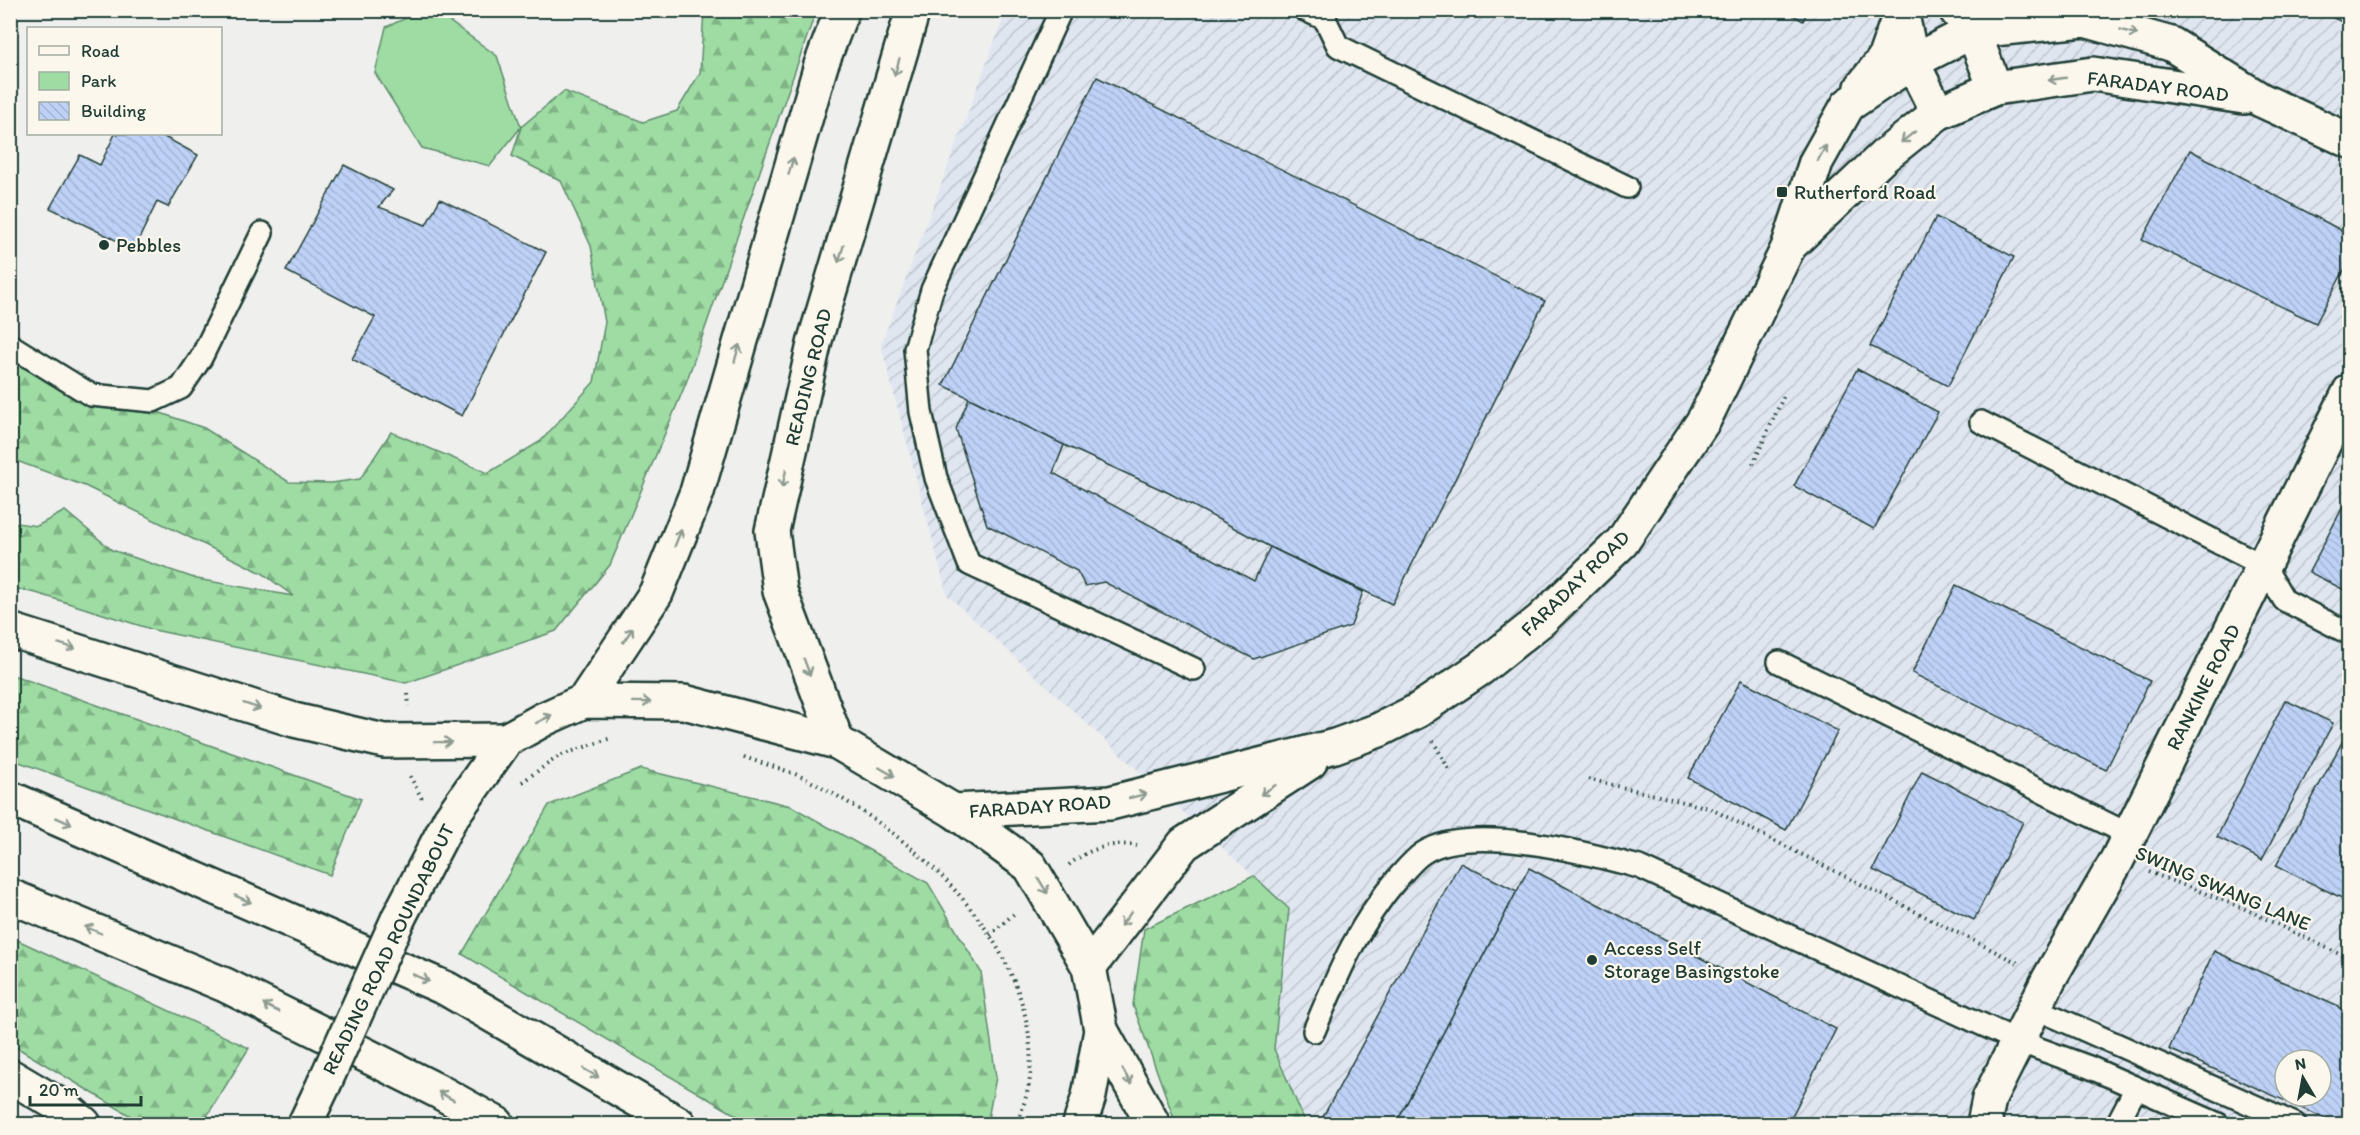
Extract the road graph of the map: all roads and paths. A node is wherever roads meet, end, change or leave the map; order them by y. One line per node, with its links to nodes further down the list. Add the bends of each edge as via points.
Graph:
1 (842, 10): 27 (main road, one-way to 1, via 656,592 697,492 821,65)
2 (913, 10): 30 (main road, READING ROAD, one-way to 30, via 815,340 772,531 780,591)
3 (1061, 10): 26 (lane, via 932,290 915,349 921,412 936,478 969,564)
4 (1305, 10): 6 (lane)
5 (1901, 10): 8 (main road); 11 (main road, via 1884,59)
6 (1326, 15): 14 (lane, via 1338,46)
7 (1967, 17): 8 (main road, FARADAY ROAD); 9 (main road); 10 (main road, FARADAY ROAD, one-way to 10, via 2018,27 2085,20 2171,44)
8 (1912, 62): 11 (main road, FARADAY ROAD); 12 (main road)
9 (1995, 88): 10 (main road, FARADAY ROAD, one-way to 9, via 2092,74); 12 (main road, FARADAY ROAD)
10 (2261, 100): 13 (main road, FARADAY ROAD)
11 (1848, 105): 16 (main road, FARADAY ROAD, one-way to 11, via 1816,162)
12 (1938, 113): 16 (main road, FARADAY ROAD, one-way to 16, via 1884,156)
13 (2349, 141)
14 (1627, 187)
15 (262, 233): 17 (lane, via 201,358 181,388 153,401 91,395)
16 (1788, 248): 31 (main road, FARADAY ROAD, via 1704,420 1622,542 1541,620 1481,668 1417,711)
17 (10, 345)
18 (2349, 391): 22 (main road, RANKINE ROAD)
19 (1785, 393): 21 (path)
20 (1981, 422): 22 (lane)
21 (1753, 464)
22 (2264, 566): 24 (lane, via 2284,600); 40 (main road, RANKINE ROAD)
23 (10, 630): 29 (main road, one-way to 29, via 294,720 384,741)
24 (2349, 634)
25 (1779, 662): 40 (lane)
26 (1194, 669)
27 (584, 701): 29 (main road, READING ROAD ROUNDABOUT, one-way to 27); 30 (main road, READING ROAD ROUNDABOUT, one-way to 30, via 684,702)
28 (617, 736): 35 (path, via 559,756)
29 (506, 740): 53 (main road, READING ROAD ROUNDABOUT, bridge, via 450,819 399,917)
30 (837, 742): 38 (main road, READING ROAD ROUNDABOUT, one-way to 38)
31 (1335, 746): 38 (main road, FARADAY ROAD, one-way to 31, via 1110,803); 44 (main road, FARADAY ROAD, one-way to 44, via 1184,844)
32 (738, 756): 56 (path, via 803,778 885,826 939,873 990,935 1006,960 1028,1034 1030,1078)
33 (410, 774): 37 (path, READING ROAD ROUNDABOUT)
34 (1588, 779): 45 (path, via 1708,808)
35 (519, 784)
36 (10, 798): 55 (main road, one-way to 55, via 447,989)
37 (423, 801)
38 (954, 811): 44 (main road, READING ROAD ROUNDABOUT, one-way to 44, via 1030,866)
39 (1140, 847): 41 (path, via 1122,843)
40 (2122, 847): 43 (path, SWING SWANG LANE); 45 (main road, RANKINE ROAD)
41 (1071, 862)
42 (10, 896): 54 (main road, one-way to 42, via 440,1092 225,985)
43 (2349, 959)
44 (1089, 967): 47 (main road, READING ROAD ROUNDABOUT)
45 (2049, 979): 46 (main road, RANKINE ROAD)
46 (2035, 1008): 49 (main road, RANKINE ROAD); 62 (lane)
47 (1101, 1030): 57 (main road, READING ROAD ROUNDABOUT); 58 (main road, one-way to 58)
48 (1314, 1030): 49 (lane, via 1353,942 1382,897 1424,852 1458,841 1521,842 1575,850 1639,867)
49 (2018, 1041): 51 (lane); 59 (main road, RANKINE ROAD, via 1989,1099)
50 (10, 1076): 52 (main road, via 69,1111)
51 (2136, 1088): 60 (lane); 61 (lane)
52 (84, 1125)
53 (305, 1125)
54 (497, 1125)
55 (680, 1125)
56 (1017, 1125)
57 (1080, 1125)
58 (1153, 1125)
59 (1984, 1125)
60 (2117, 1125)
61 (2218, 1125)
62 (2295, 1125)

